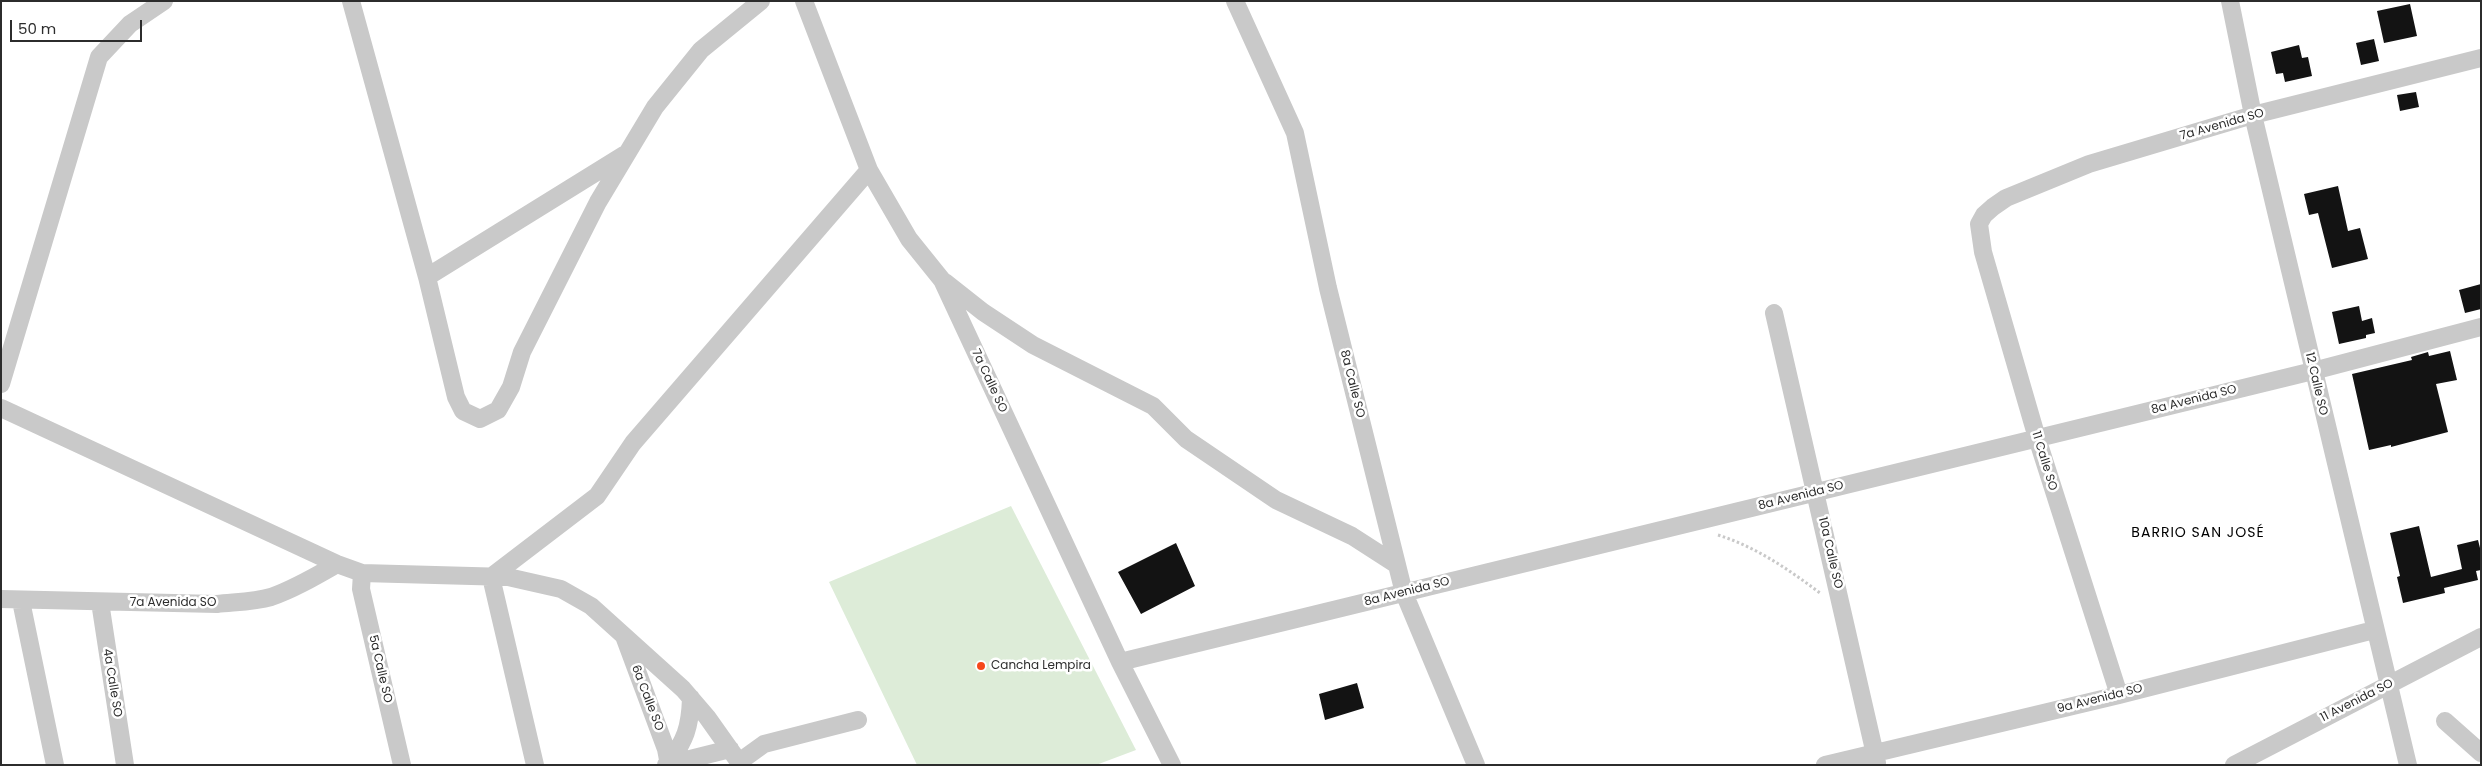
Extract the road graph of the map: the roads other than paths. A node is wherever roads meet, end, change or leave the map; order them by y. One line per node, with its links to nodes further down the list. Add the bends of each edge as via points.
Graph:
1 (164, 1): 17 (street, via 130,24 99,57)
2 (351, 1): 12 (street)
3 (762, 1): 9 (street, via 701,50 655,107)
4 (804, 1): 10 (street, 7a Calle SO)
5 (1235, 1): 22 (street, 8a Calle SO, via 1295,133 1328,288)
6 (2230, 1): 8 (street, 12 Calle SO)
7 (2481, 58): 8 (street, 7a Avenida SO)
8 (2253, 115): 11 (street, 7a Avenida SO, via 2089,164 2006,198 1988,211); 16 (street, 12 Calle SO)
9 (627, 153): 12 (street); 12 (street, via 598,202 522,352 498,410 480,419 463,411 456,397)
10 (870, 170): 13 (street, 7a Calle SO, via 909,239); 24 (street, via 633,443 597,496)
11 (1980, 224): 19 (street, 11 Calle SO, via 1983,252)
12 (427, 277)
13 (942, 280): 22 (street, via 983,312 1033,344 1153,406 1186,439 1276,500 1352,536); 32 (street, 7a Calle SO)
14 (1774, 313): 20 (street, 10a Calle SO)
15 (2481, 327): 16 (street, 8a Avenida SO)
16 (2313, 371): 19 (street, 8a Avenida SO); 29 (street, 12 Calle SO)
17 (1, 384)
18 (1, 408): 21 (street)
19 (2037, 438): 20 (street, 8a Avenida SO); 34 (street, 11 Calle SO)
20 (1816, 492): 25 (street, 8a Avenida SO); 40 (street, 10a Calle SO)
21 (338, 564): 23 (street); 28 (street, 7a Avenida SO, via 270,598 217,604)
22 (1397, 565): 25 (street, 8a Calle SO)
23 (362, 573): 24 (street); 44 (street, 5a Calle SO, via 361,589)
24 (491, 577): 30 (street, via 532,581 561,589 591,606); 45 (street)
25 (1404, 593): 32 (street, 8a Avenida SO); 47 (street, 8a Calle SO)
26 (1, 599): 27 (street, 7a Avenida SO)
27 (21, 601): 28 (street, 7a Avenida SO); 42 (street)
28 (100, 602): 43 (street, 4a Calle SO)
29 (2374, 630): 33 (street, 12 Calle SO); 34 (street, 9a Avenida SO)
30 (622, 632): 35 (street); 41 (street, 6a Calle SO, via 666,749)
31 (2481, 637): 33 (street, 11 Avenida SO)
32 (1120, 662): 46 (street, 7a Calle SO)
33 (2388, 685): 49 (street, 11 Avenida SO); 50 (street, 12 Calle SO)
34 (2119, 694): 40 (street, 9a Avenida SO)
35 (691, 698): 39 (street); 41 (street, via 686,738)
36 (858, 720): 39 (street, via 764,744)
37 (2445, 721): 38 (street)
38 (2481, 753)
39 (737, 758): 41 (street)
40 (1876, 759): 48 (street, 9a Avenida SO)
41 (668, 764)
42 (55, 765)
43 (125, 765)
44 (402, 765)
45 (536, 765)
46 (1172, 765)
47 (1476, 765)
48 (1825, 765)
49 (2234, 765)
50 (2408, 765)

